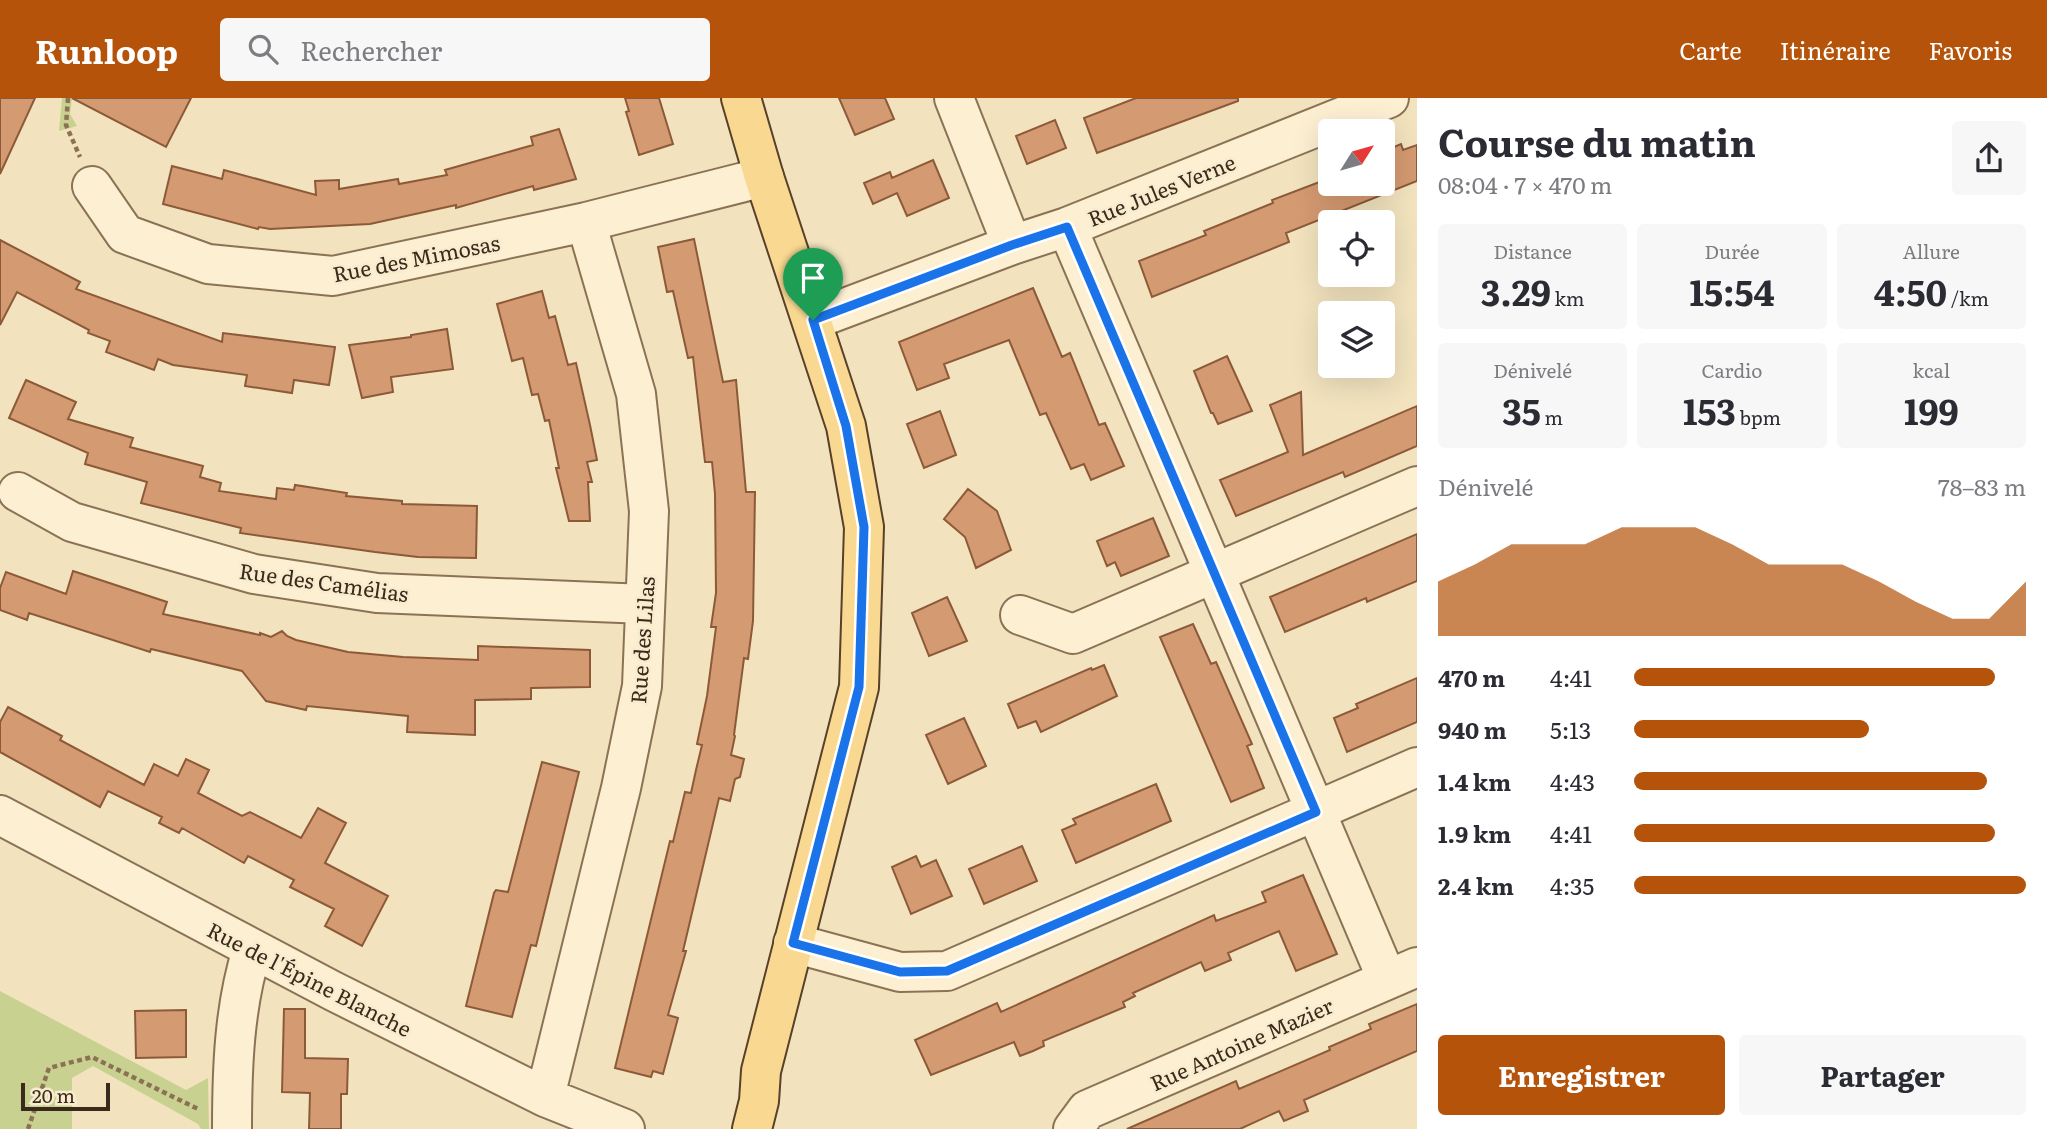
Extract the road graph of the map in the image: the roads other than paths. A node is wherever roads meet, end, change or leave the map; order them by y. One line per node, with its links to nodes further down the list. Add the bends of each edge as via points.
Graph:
1 (741, 98): 4 (main road)
2 (954, 98): 8 (street)
3 (1389, 98): 7 (street, Rue Jules Verne)
4 (764, 177): 6 (street, Rue des Mimosas); 9 (main road)
5 (93, 186): 6 (street, Rue des Mimosas, via 125,234 208,264 333,276)
6 (586, 222): 13 (street, Rue des Lilas, via 636,394 649,511)
7 (1067, 227): 8 (street, Rue Jules Verne); 12 (street)
8 (1012, 245): 9 (street, Rue Jules Verne)
9 (813, 320): 18 (main road, via 846,426 864,527 859,687)
10 (1417, 486): 12 (street)
11 (18, 492): 13 (street, Rue des Camélias, via 72,522 254,574 377,593)
12 (1213, 573): 14 (street, via 1073,634); 16 (street)
13 (645, 604): 21 (street, Rue des Lilas, via 642,687)
14 (1020, 615)
15 (1417, 767): 16 (street)
16 (1316, 812): 18 (street, via 947,971 900,972); 20 (street)
17 (0, 815): 19 (street, Rue de l'Épine Blanche)
18 (793, 943): 24 (main road, via 761,1070)
19 (252, 950): 21 (street, Rue de l'Épine Blanche); 22 (street, via 243,979 235,1044)
20 (1402, 973): 25 (street, Rue Antoine Mazier, via 1087,1110)
21 (545, 1097): 23 (street, Rue de l'Épine Blanche)
22 (232, 1128)
23 (625, 1129)
24 (752, 1129)
25 (1073, 1129)

